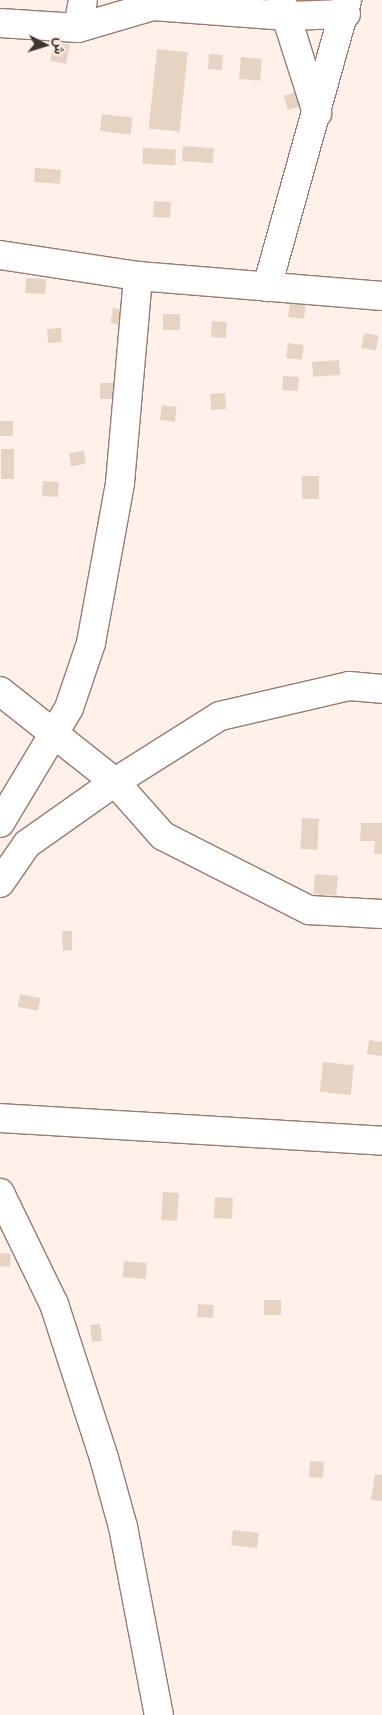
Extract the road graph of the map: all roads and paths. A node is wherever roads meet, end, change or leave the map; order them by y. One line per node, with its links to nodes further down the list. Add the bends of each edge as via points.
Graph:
1 (82, 0): 5 (street)
2 (346, 7): 3 (street); 6 (street)
3 (284, 8): 5 (street, via 154,6); 6 (street)
4 (0, 23): 5 (street)
5 (78, 28)
6 (318, 113): 9 (street)
7 (0, 255): 8 (street)
8 (138, 276): 9 (street); 13 (street, via 120,484 91,643 69,708)
9 (267, 287): 10 (street)
10 (382, 296)
11 (382, 689): 14 (street, via 349,686 220,716)
12 (0, 690): 13 (street)
13 (53, 732): 14 (street); 15 (street)
14 (115, 782): 16 (street, via 27,844); 17 (street, via 163,836 309,910)
15 (0, 824)
16 (0, 883)
17 (382, 914)
18 (0, 1118): 19 (street)
19 (382, 1141)
20 (0, 1193): 21 (street, via 54,1304 104,1458 123,1528)
21 (159, 1715)

